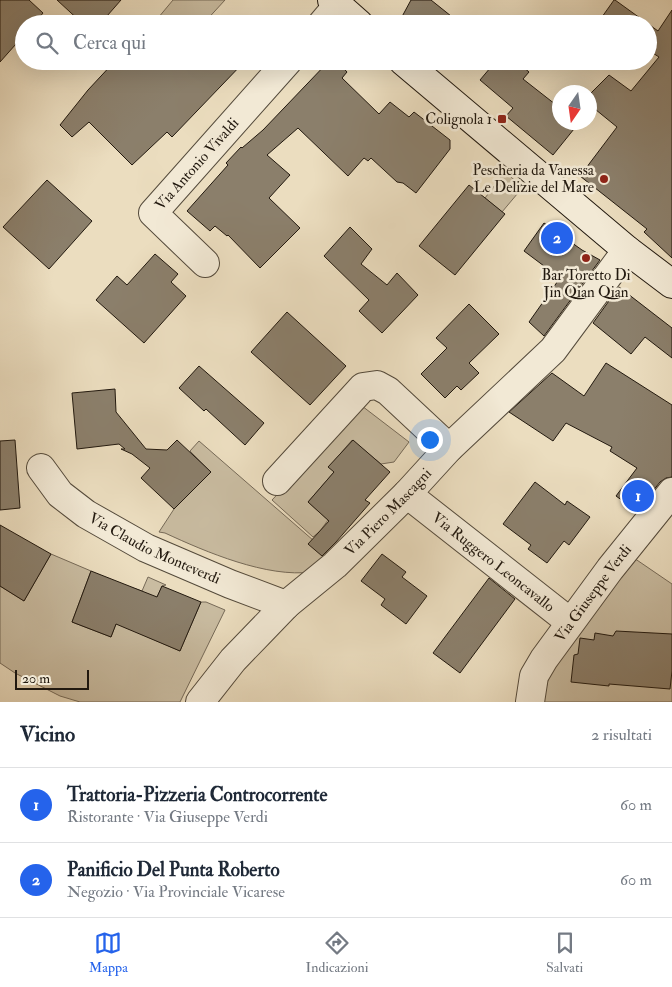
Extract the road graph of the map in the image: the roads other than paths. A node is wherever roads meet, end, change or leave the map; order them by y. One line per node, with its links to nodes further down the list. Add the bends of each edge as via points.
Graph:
1 (280, 70): 4 (street, Via Antonio Vivaldi, via 153,212)
2 (414, 70): 3 (street)
3 (627, 250): 5 (street); 6 (street, Via Piero Mascagni, via 553,350)
4 (205, 263)
5 (672, 284)
6 (450, 448): 8 (street, via 388,391 377,385 363,387); 10 (street, Via Piero Mascagni)
7 (41, 468): 11 (street, Via Claudio Monteverdi, via 60,494 86,514 146,548)
8 (277, 481)
9 (672, 492): 12 (street, Via Giuseppe Verdi)
10 (412, 498): 11 (street, Via Piero Mascagni); 12 (street, Via Ruggero Leoncavallo)
11 (286, 605): 13 (street, Via Piero Mascagni, via 233,660)
12 (570, 622): 14 (street, Via Giuseppe Verdi, via 534,676)
13 (200, 702)
14 (530, 702)

